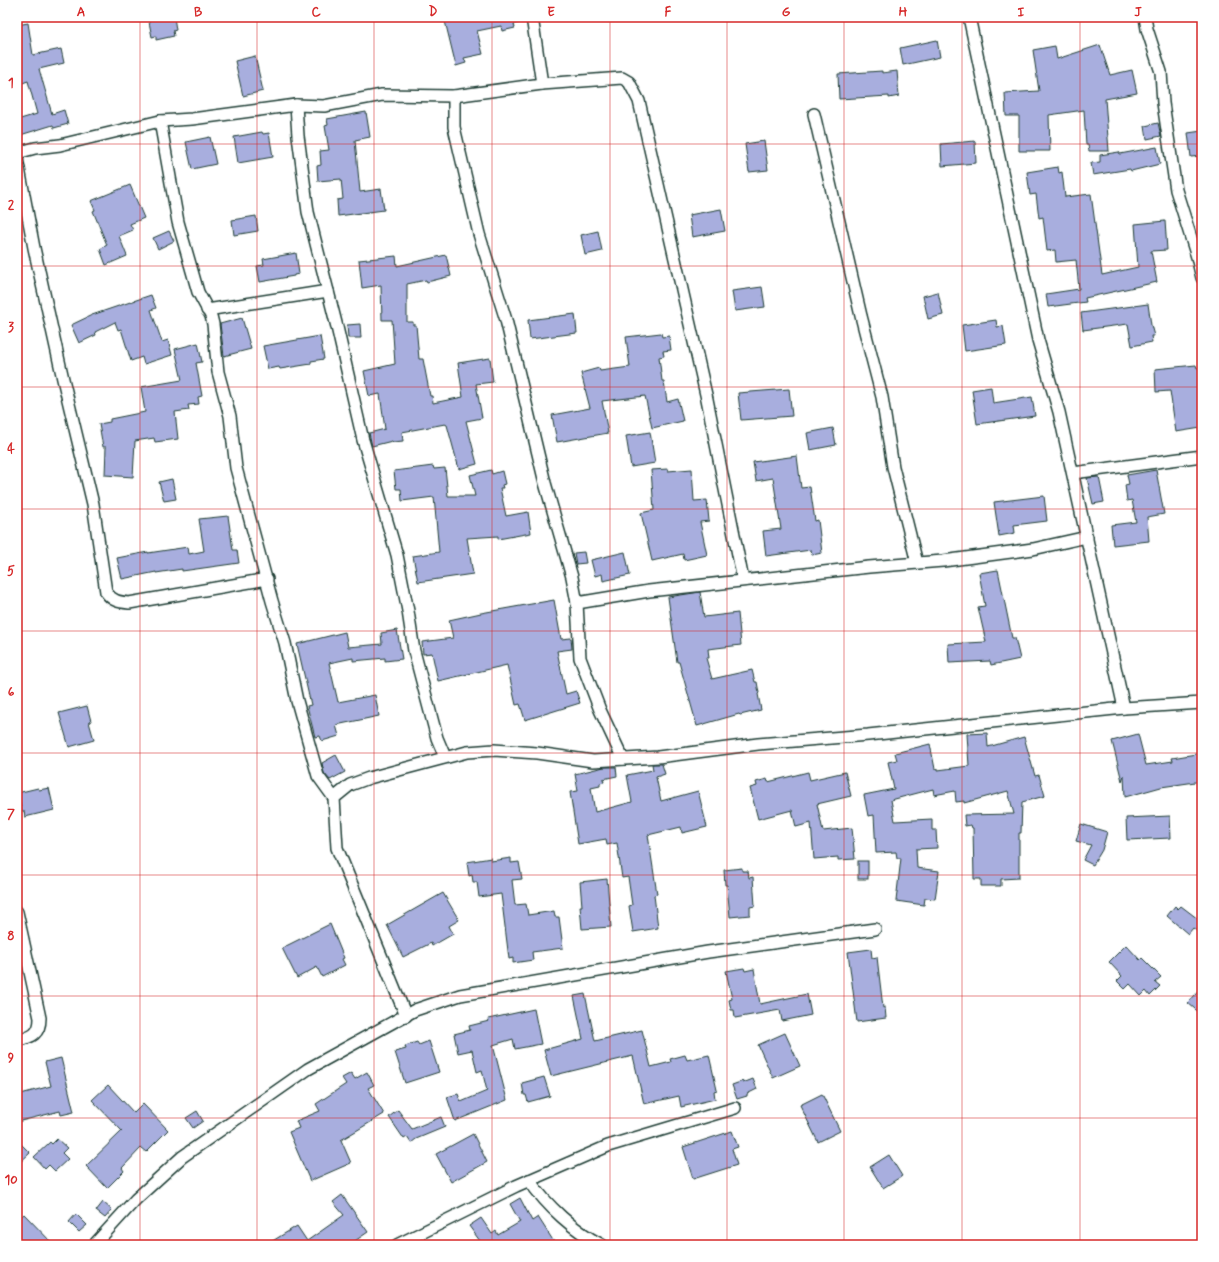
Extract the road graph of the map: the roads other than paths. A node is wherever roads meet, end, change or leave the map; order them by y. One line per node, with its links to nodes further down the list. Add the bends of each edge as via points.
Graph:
1 (532, 17): 4 (street)
2 (969, 17): 15 (street, via 1038,340)
3 (1145, 17): 11 (street, via 1161,72 1176,190)
4 (542, 84): 5 (street); 19 (street, via 622,78 629,82 639,101 707,399)
5 (454, 96): 6 (street, via 382,95 324,106); 20 (street, via 454,126 479,234 506,320 545,483 572,577)
6 (296, 105): 8 (street); 12 (street, via 308,212)
7 (814, 114): 17 (street, via 882,397 894,467)
8 (160, 121): 9 (street); 13 (street, via 178,222 198,292)
9 (17, 153)
10 (17, 158): 18 (street, via 34,248 93,504 106,592 116,601 129,603)
11 (1202, 278)
12 (328, 291): 13 (street); 23 (street, via 363,440 397,555 414,651 437,738)
13 (207, 310): 18 (street, via 213,324 218,372 230,416 236,468)
14 (1202, 456): 15 (street)
15 (1073, 473): 16 (street)
16 (1087, 537): 17 (street, via 1033,549); 22 (street)
17 (917, 563): 19 (street)
18 (267, 579): 25 (street, via 318,776)
19 (743, 580): 20 (street)
20 (576, 602): 24 (street, via 580,658)
21 (1202, 703): 22 (street)
22 (1124, 708): 24 (street)
23 (445, 757): 24 (street, via 494,750 593,761); 25 (street, via 350,785)
24 (623, 759)
25 (334, 798): 28 (street, via 337,848)
26 (17, 912): 29 (street, via 40,1018 40,1027 32,1037)
27 (875, 929): 28 (street, via 708,952 460,995 414,1010)
28 (406, 1016): 32 (street, via 308,1069 182,1157 136,1199)
29 (17, 1041)
30 (735, 1108): 31 (street, via 608,1146)
31 (529, 1180): 33 (street); 34 (street, via 545,1202 565,1220)
32 (94, 1245)
33 (397, 1245)
34 (602, 1245)

